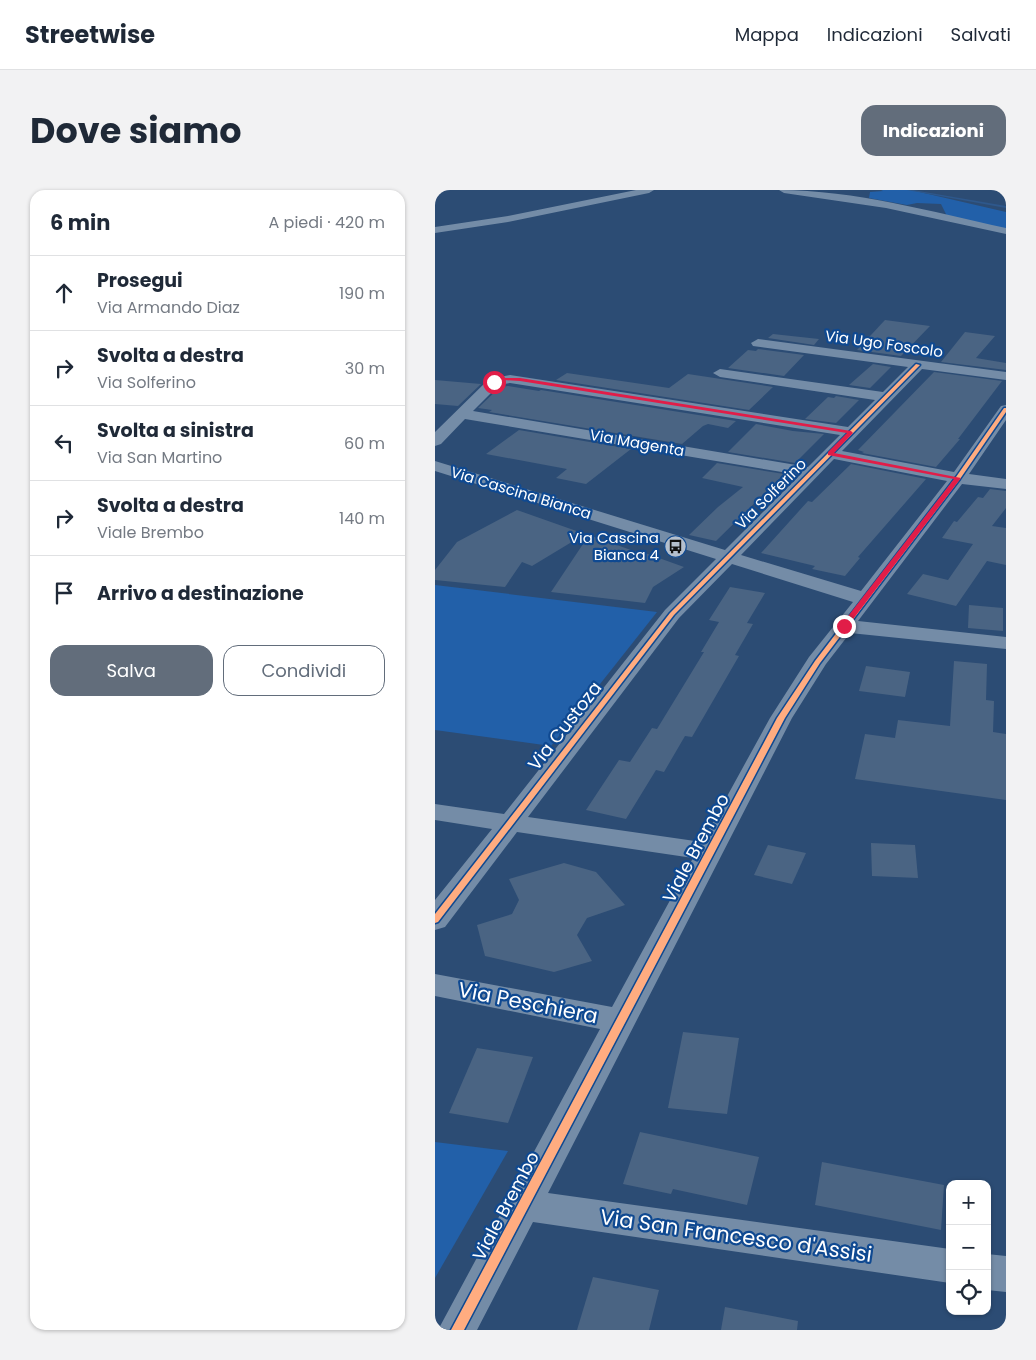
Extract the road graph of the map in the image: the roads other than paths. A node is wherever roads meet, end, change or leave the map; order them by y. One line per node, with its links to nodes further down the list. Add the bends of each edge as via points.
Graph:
1 (649, 190): 3 (street, via 508,219)
2 (784, 190): 4 (street, via 886,205)
3 (435, 230)
4 (1006, 231)
5 (758, 343): 6 (street, Via Ugo Foscolo)
6 (918, 365): 8 (street, Via Ugo Foscolo); 9 (street, Via Solferino)
7 (720, 373): 9 (street)
8 (1006, 376)
9 (886, 397): 12 (street, Via Solferino)
10 (1006, 409): 17 (street, Viale Brembo)
11 (462, 414): 12 (street, via 494,382 520,379); 13 (street); 16 (street, Via Magenta)
12 (851, 432): 14 (street, Via Solferino)
13 (435, 440)
14 (830, 454): 16 (street, Via Solferino); 17 (street)
15 (436, 468): 19 (street, Via Cascina Bianca)
16 (811, 472): 19 (street, Via Solferino)
17 (958, 478): 18 (street); 20 (street, Viale Brembo)
18 (1006, 484)
19 (727, 558): 20 (street, Via Cascina Bianca); 24 (street, Via Custoza, via 673,614)
20 (865, 599): 21 (street, Viale Brembo)
21 (844, 626): 22 (street); 25 (street, Viale Brembo, via 781,718)
22 (1006, 643)
23 (435, 812): 24 (street)
24 (509, 823): 25 (street); 26 (street, Via Custoza)
25 (711, 852): 28 (street, Viale Brembo)
26 (435, 920)
27 (435, 986): 28 (street, Via Peschiera)
28 (621, 1021): 29 (street, Viale Brembo)
29 (523, 1205): 30 (street, Via San Francesco d'Assisi); 33 (street, Viale Brembo)
30 (946, 1265)
31 (991, 1272): 32 (street)
32 (1006, 1274)
33 (457, 1330)

